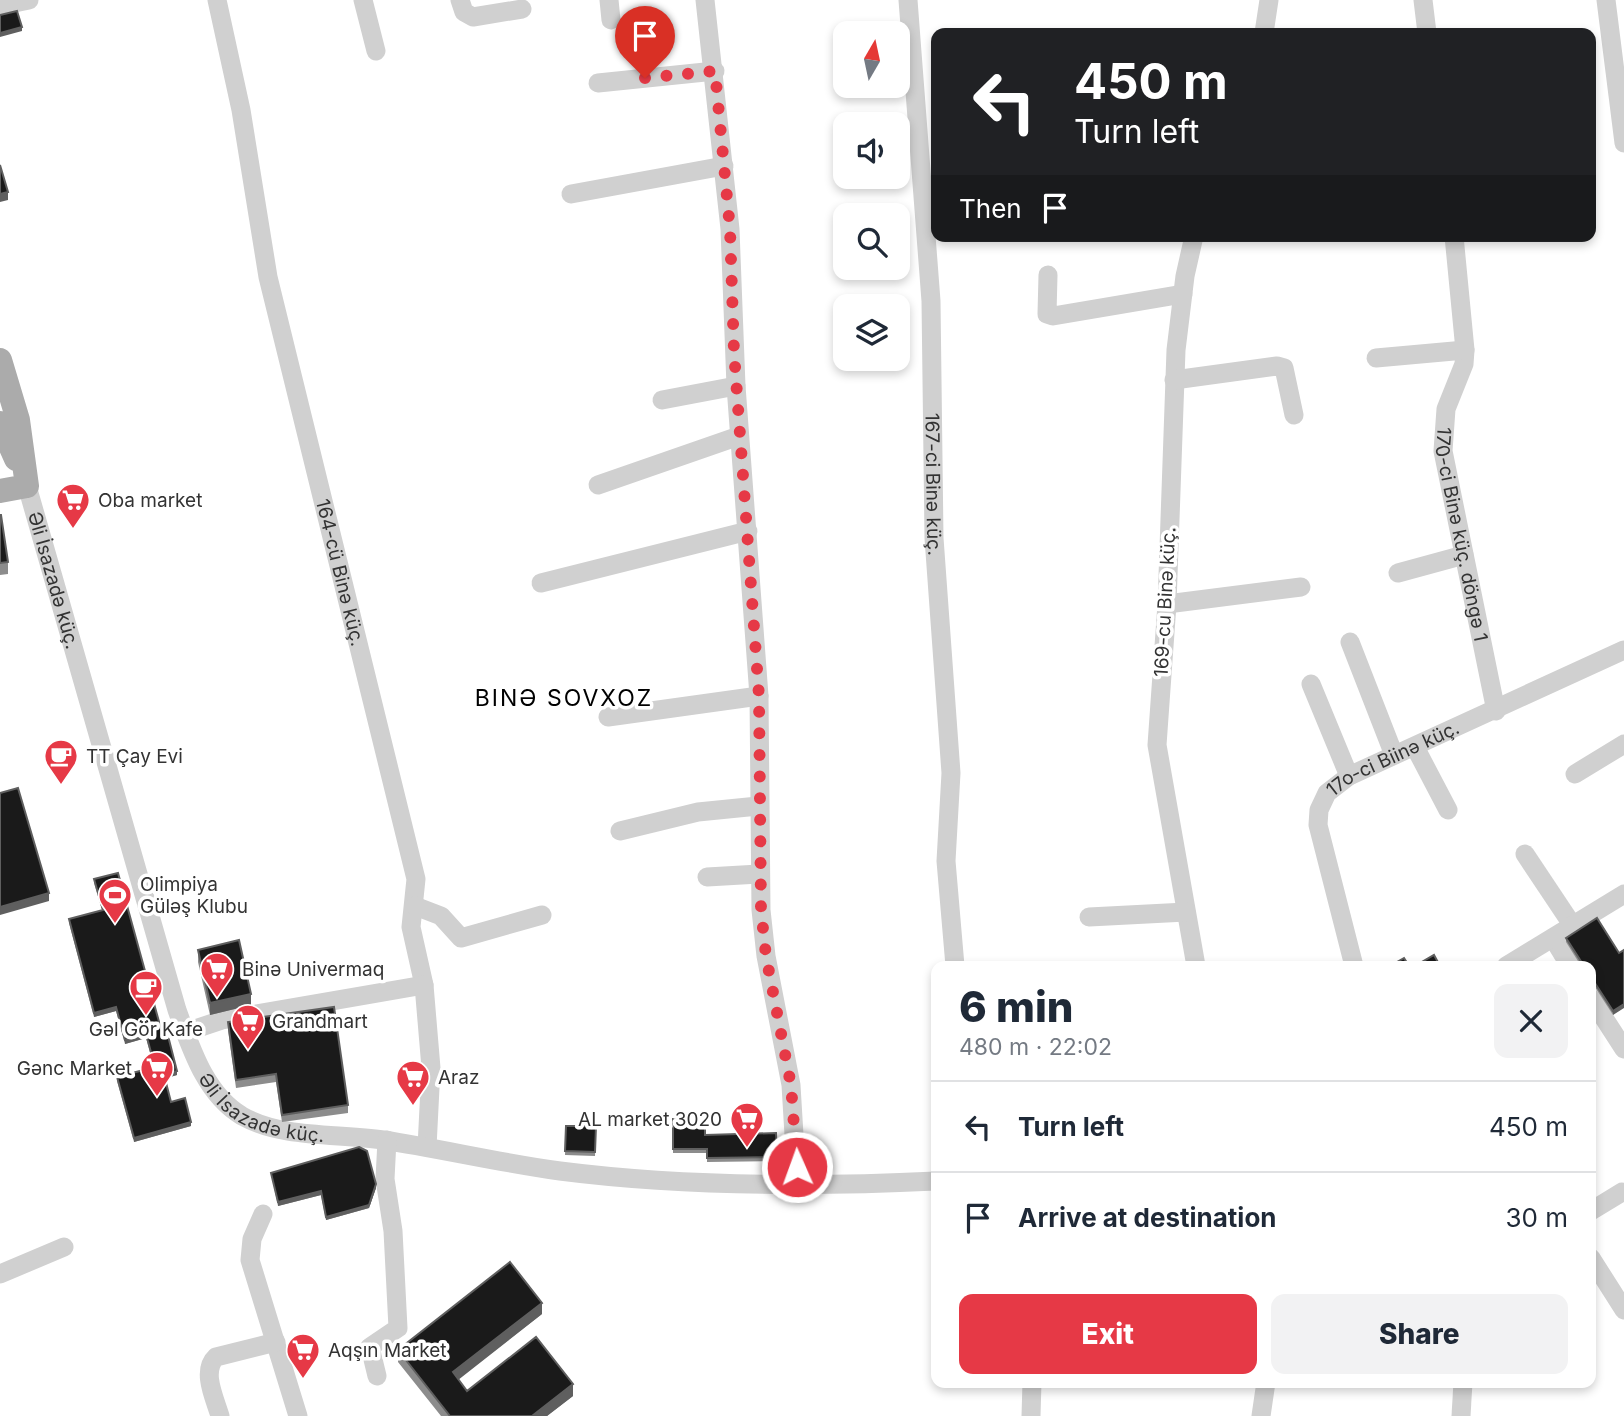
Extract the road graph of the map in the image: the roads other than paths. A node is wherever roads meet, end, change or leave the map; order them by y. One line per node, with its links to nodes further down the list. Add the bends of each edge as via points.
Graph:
1 (29, 0): 11 (street)
2 (217, 0): 64 (street, 164-cü Binə küç., via 241,110 268,276 416,879)
3 (363, 0): 16 (street)
4 (460, 0): 12 (street, via 464,12 473,16)
5 (609, 0): 13 (street)
6 (705, 0): 17 (street)
7 (908, 0): 22 (street, 167-ci Binə küç.)
8 (1269, 0): 14 (street)
9 (1423, 0): 15 (street)
10 (1606, 0): 19 (street)
11 (0, 6)
12 (523, 9)
13 (611, 20)
14 (1265, 28)
15 (1426, 28)
16 (376, 51)
17 (715, 71): 18 (street); 20 (street)
18 (598, 83)
19 (1624, 144)
20 (724, 166): 21 (street); 32 (street)
21 (571, 194)
22 (931, 219)
23 (932, 242): 70 (street, 167-ci Binə küç., via 933,538 951,773 946,861)
24 (1193, 242): 27 (street, 169-cu Binə küç.)
25 (1455, 242): 28 (street, 170-ci Binə küç. döngə 1)
26 (1048, 275): 27 (street, via 1047,314 1053,316)
27 (1183, 294): 31 (street, 169-cu Binə küç.)
28 (1465, 350): 29 (street); 41 (street, 170-ci Binə küç. döngə 1, via 1446,409 1443,438)
29 (1376, 358)
30 (0, 360): 35 (main road)
31 (1174, 380): 34 (street, via 1278,366 1284,368); 45 (street, 169-cu Binə küç.)
32 (736, 386): 33 (street); 36 (street)
33 (662, 400)
34 (1294, 415)
35 (6, 423): 38 (main road)
36 (739, 436): 37 (street); 40 (street)
37 (598, 485)
38 (27, 486): 39 (main road); 77 (street, Əli İsazadə küç.)
39 (0, 491)
40 (748, 531): 43 (street); 49 (street)
41 (1464, 555): 42 (street); 50 (street, 170-ci Binə küç. döngə 1)
42 (1398, 573)
43 (541, 583)
44 (1301, 587): 45 (street)
45 (1167, 604): 65 (street, 169-cu Binə küç., via 1157,745)
46 (1350, 642): 54 (street)
47 (1624, 650): 50 (street, 17o-ci Biinə küç.)
48 (1311, 684): 56 (street)
49 (759, 696): 51 (street); 57 (street)
50 (1496, 711): 53 (street, 17o-ci Biinə küç.)
51 (608, 717)
52 (1624, 744): 55 (street)
53 (1415, 747): 54 (street, 17o-ci Biinə küç.); 58 (street)
54 (1394, 755): 56 (street, 17o-ci Biinə küç.)
55 (1574, 774)
56 (1349, 776): 72 (street, 17o-ci Biinə küç., via 1327,793 1318,825)
57 (758, 806): 59 (street, via 698,812); 61 (street)
58 (1448, 810)
59 (620, 831)
60 (1525, 854): 68 (street)
61 (759, 874): 62 (street); 82 (street, via 766,956 795,1123)
62 (707, 877)
63 (1624, 894): 68 (street)
64 (415, 906): 66 (street, via 441,916 461,938); 75 (street, 164-cü Binə küç., via 411,927)
65 (1186, 912): 67 (street); 71 (street, 169-cu Binə küç.)
66 (542, 915)
67 (1089, 917)
68 (1573, 926): 69 (street)
69 (1553, 938): 73 (street); 74 (street)
70 (955, 961)
71 (1195, 961)
72 (1353, 961)
73 (1514, 961)
74 (1567, 961)
75 (424, 985): 77 (street, via 222,1020); 80 (street, 164-cü Binə küç., via 431,1068)
76 (1596, 1006): 78 (street)
77 (186, 1032): 79 (street, Əli İsazadə küç., via 216,1093 242,1116 276,1128)
78 (1624, 1049)
79 (387, 1140): 80 (street, Əli İsazadə küç.); 91 (street, via 385,1179 398,1328 370,1347)
80 (427, 1147): 82 (street, Əli İsazadə küç., via 605,1176)
81 (931, 1181): 82 (street, Əli İsazadə küç.)
82 (797, 1185)
83 (1622, 1192): 84 (street)
84 (1596, 1207)
85 (263, 1214): 90 (street, via 252,1239 250,1260)
86 (64, 1247): 88 (street)
87 (1596, 1266): 89 (street)
88 (0, 1274)
89 (1624, 1310)
90 (276, 1342): 95 (street, via 216,1357 209,1363); 96 (street)
91 (377, 1376)
92 (1032, 1388): 97 (street)
93 (1265, 1388): 98 (street)
94 (1463, 1388): 99 (street)
95 (220, 1416)
96 (298, 1416)
97 (1031, 1416)
98 (1261, 1416)
99 (1461, 1416)

